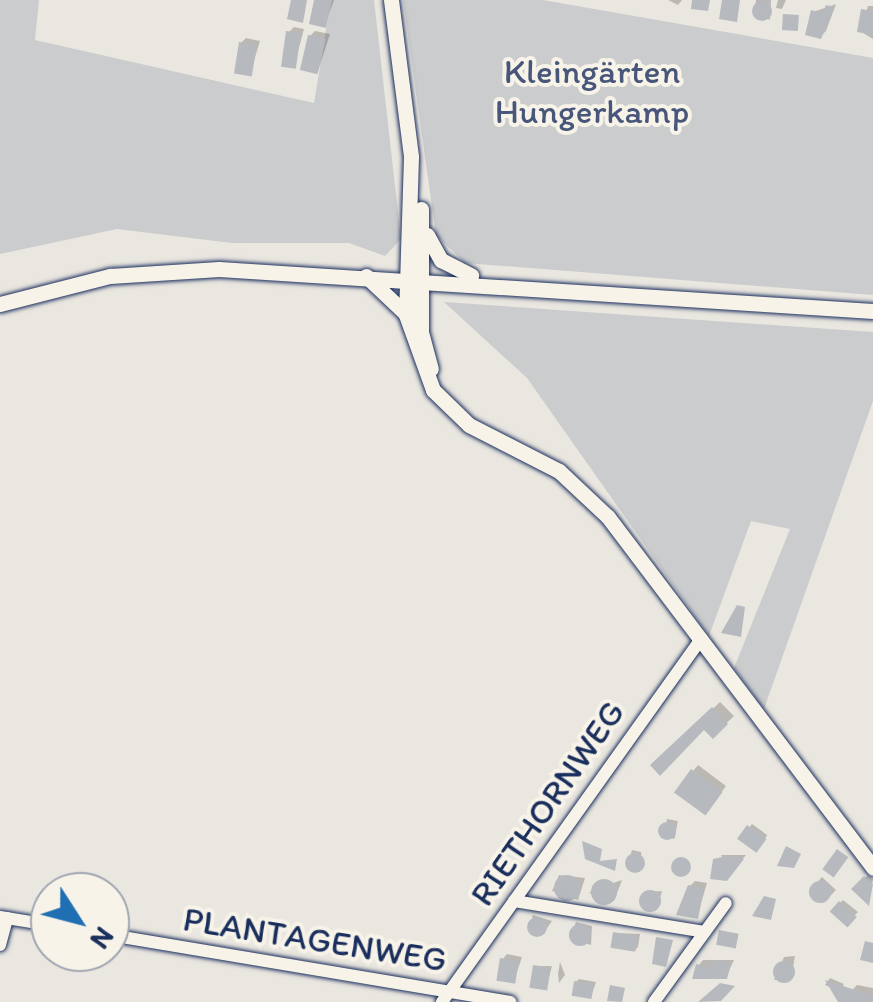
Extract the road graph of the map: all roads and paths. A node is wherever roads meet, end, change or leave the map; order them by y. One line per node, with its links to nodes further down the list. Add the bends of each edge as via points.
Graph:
1 (392, 0): 2 (main road)
2 (411, 158): 3 (main road); 5 (main road)
3 (424, 226): 5 (main road); 6 (main road, via 442,260)
4 (366, 276): 5 (main road); 7 (main road, via 148,272); 9 (main road)
5 (416, 278): 6 (main road); 9 (main road); 10 (main road, via 427,360 456,407)
6 (484, 280): 8 (main road)
7 (0, 304)
8 (873, 311)
9 (406, 315): 10 (main road, via 433,390)
10 (494, 437): 11 (main road, via 578,486)
11 (700, 639): 12 (main road); 13 (street, RIETHORNWEG)
12 (872, 865)
13 (514, 901): 17 (street); 20 (street, RIETHORNWEG)
14 (726, 903): 17 (street)
15 (4, 918): 16 (street); 19 (street)
16 (30, 922)
17 (705, 932): 22 (street)
18 (130, 939): 20 (street, PLANTAGENWEG)
19 (0, 945)
20 (446, 996): 21 (street, PLANTAGENWEG)
21 (510, 1002)
22 (654, 1002)

